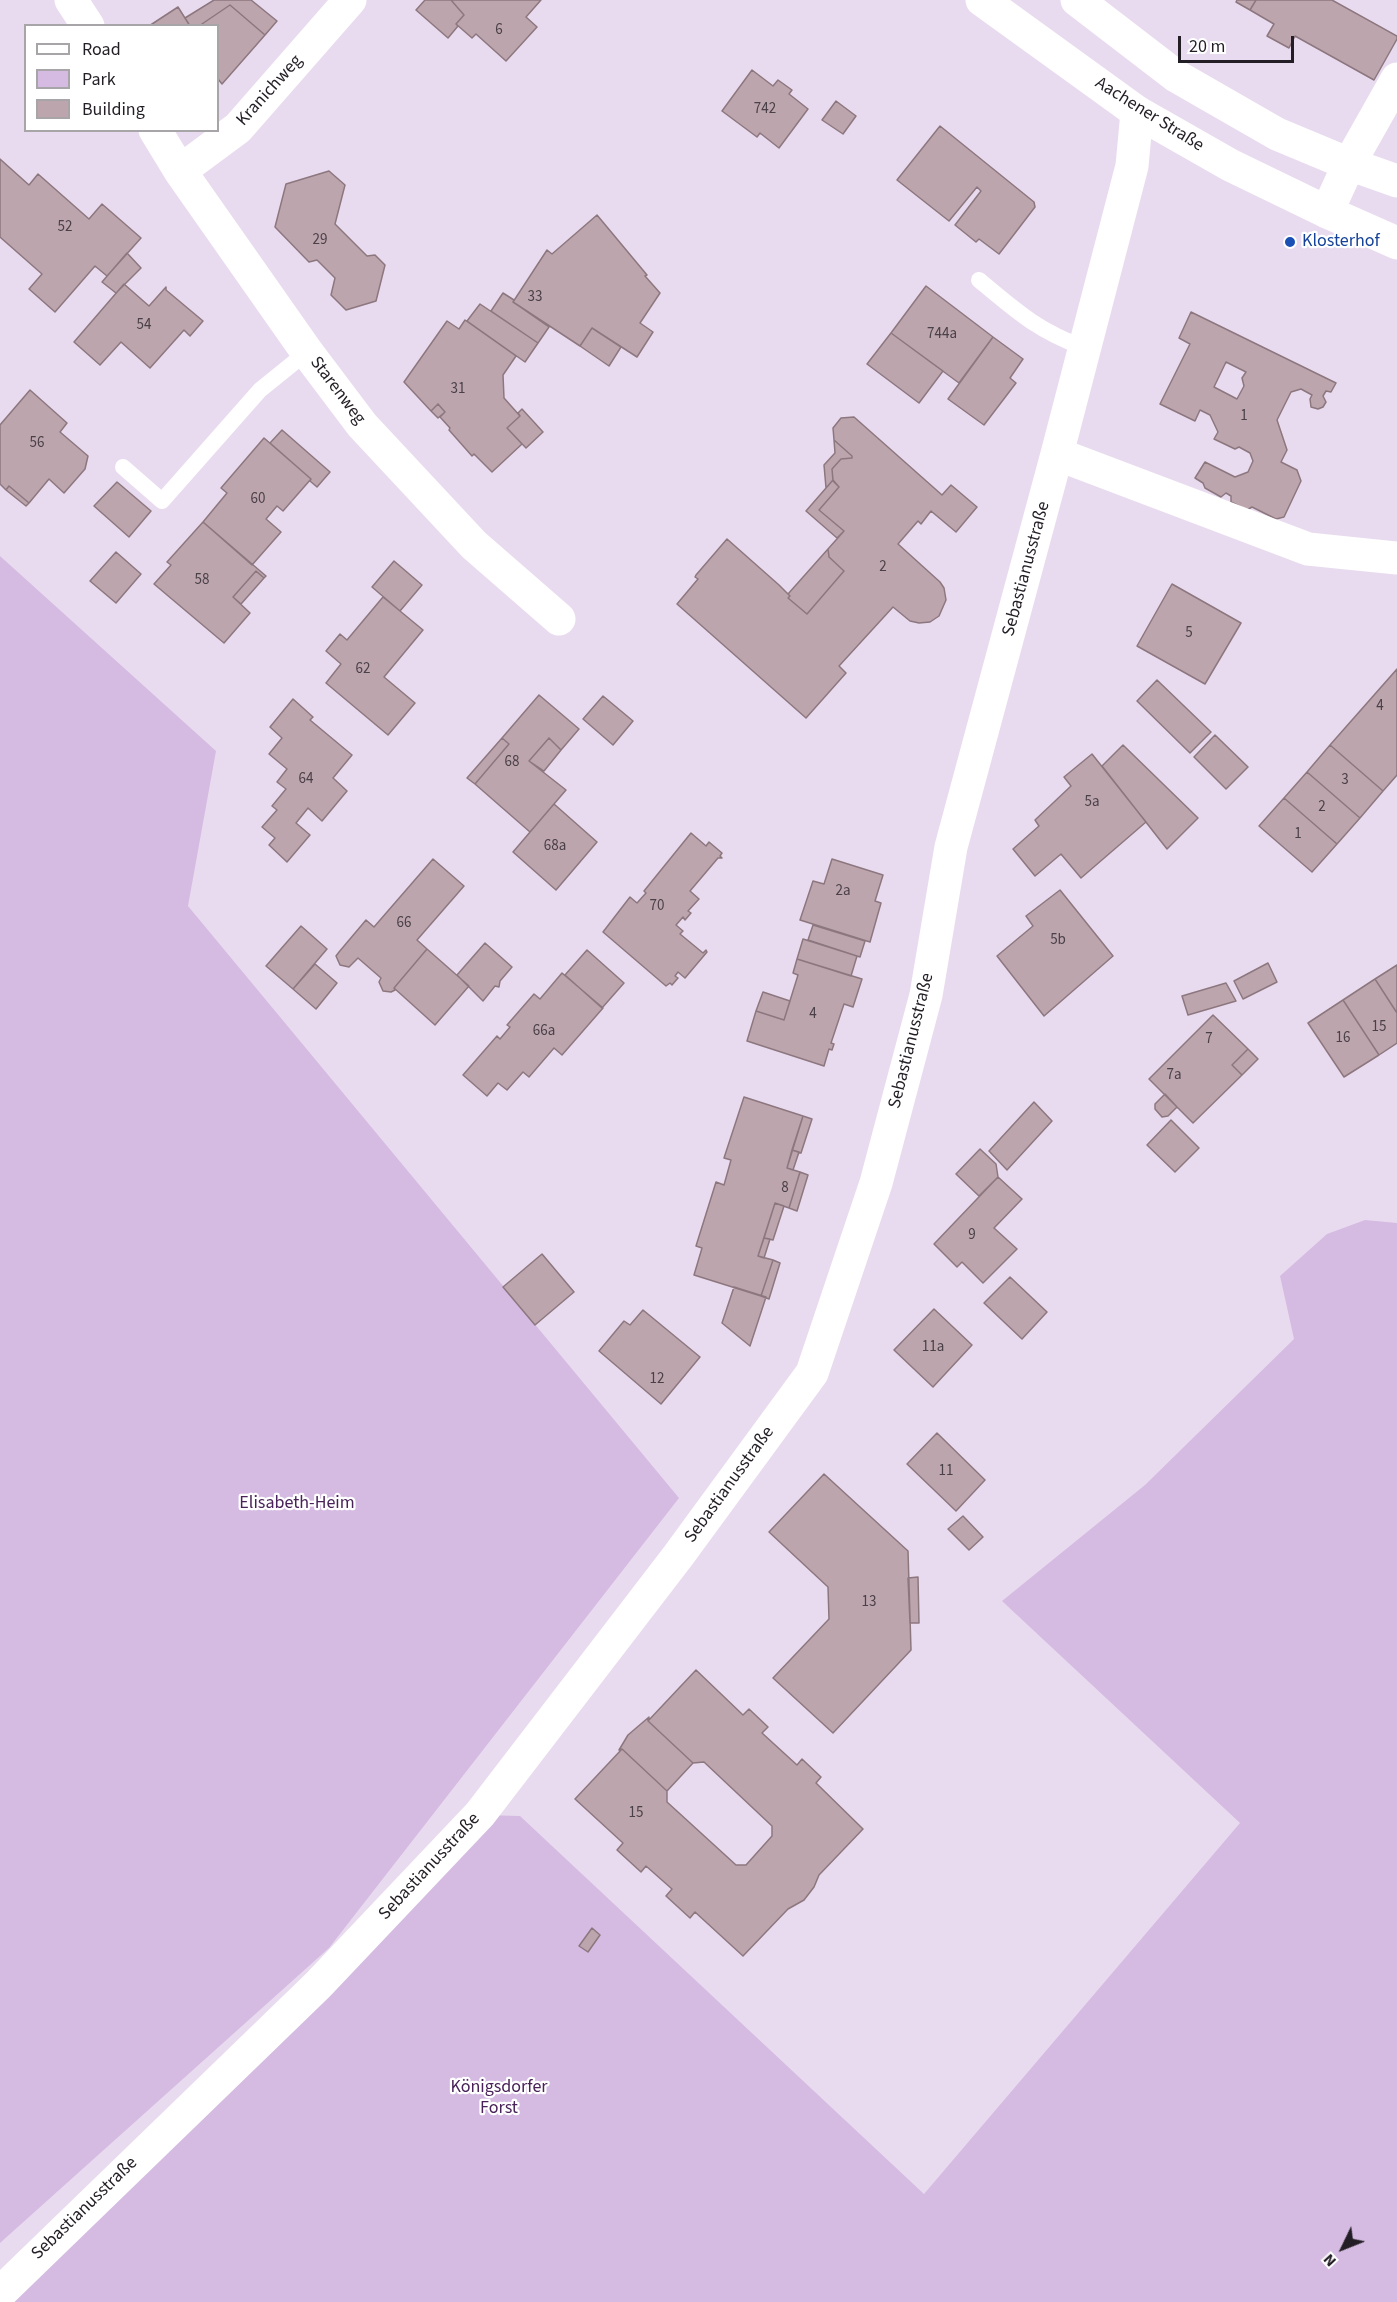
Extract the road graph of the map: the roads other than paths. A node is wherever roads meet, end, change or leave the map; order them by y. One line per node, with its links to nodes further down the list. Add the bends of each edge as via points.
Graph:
1 (71, 0): 5 (street)
2 (350, 0): 10 (street, Kranichweg, via 238,128)
3 (982, 0): 7 (street, Aachener Straße)
4 (1077, 0): 9 (street, via 1176,76 1277,134)
5 (87, 24)
6 (1397, 79): 9 (street)
7 (1137, 112): 12 (street, Aachener Straße, via 1230,165); 15 (street, Sebastianusstraße, via 1132,166)
8 (155, 132): 10 (street, Starenweg)
9 (1349, 164): 11 (street); 12 (street)
10 (180, 171): 16 (street, Starenweg)
11 (1397, 181)
12 (1327, 212): 13 (street, Aachener Straße)
13 (1397, 243)
14 (979, 280): 15 (lane, via 1043,331)
15 (1084, 348): 17 (street, Sebastianusstraße)
16 (308, 352): 18 (lane, via 260,390 162,501); 20 (street, Starenweg, via 362,425 474,545)
17 (1057, 454): 19 (street, via 1308,549); 21 (street, Sebastianusstraße, via 951,847 926,995 876,1183 812,1373 678,1556 480,1814 318,1985)
18 (123, 467)
19 (1397, 558)
20 (559, 619)
21 (0, 2293)

